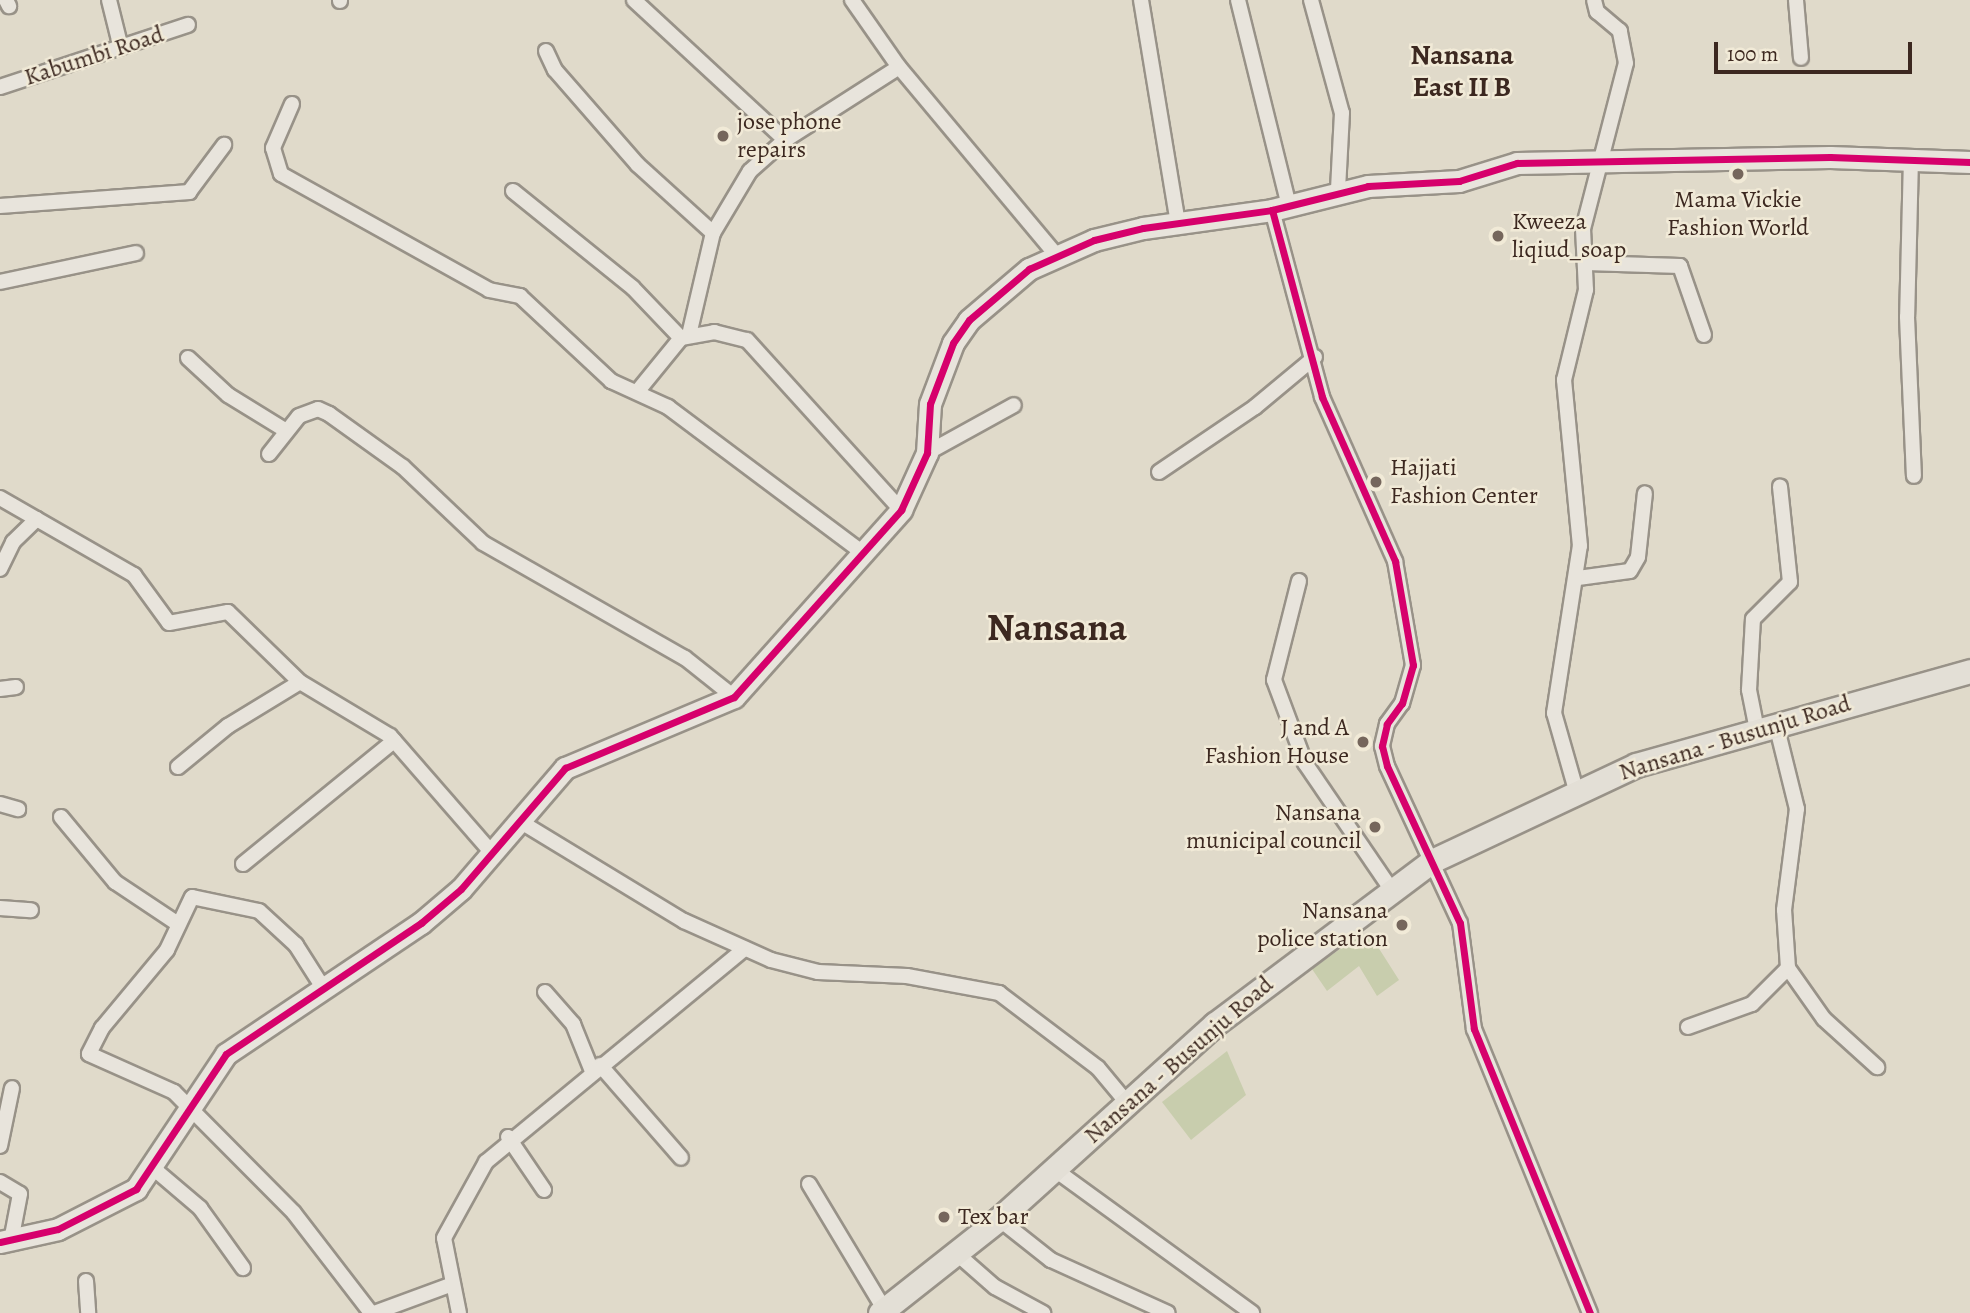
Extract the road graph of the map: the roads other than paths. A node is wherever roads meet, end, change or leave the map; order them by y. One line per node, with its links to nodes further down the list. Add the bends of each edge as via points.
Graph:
1 (109, 0): 10 (street)
2 (634, 0): 16 (street)
3 (852, 0): 13 (street)
4 (1141, 0): 25 (street)
5 (1238, 0): 24 (street)
6 (1311, 0): 21 (street, via 1342,113)
7 (1594, 0): 20 (street, via 1625,45)
8 (1796, 0): 12 (street)
9 (188, 25): 10 (street, Kabumbi Road)
10 (121, 48): 14 (street, Kabumbi Road)
11 (546, 51): 26 (street, via 555,70 638,165)
12 (1801, 58)
13 (899, 67): 16 (street); 28 (street)
14 (0, 87)
15 (292, 104): 35 (street, via 273,148 281,174 489,290 520,296 611,381)
16 (785, 140): 26 (street, via 750,171)
17 (224, 145): 23 (street, via 189,192)
18 (1911, 158): 19 (street); 20 (street); 41 (street, via 1907,317)
19 (1970, 162)
20 (1604, 163): 21 (street, via 1517,163 1459,181); 29 (street, via 1583,229)
21 (1338, 190): 24 (street)
22 (513, 191): 32 (street)
23 (0, 206)
24 (1280, 208): 25 (street); 33 (street)
25 (1178, 223): 28 (street, via 1094,240)
26 (713, 233): 32 (street)
27 (136, 253): 30 (street)
28 (1057, 256): 38 (street, via 989,302 953,343 930,404)
29 (1586, 263): 31 (street, via 1680,266); 49 (street, via 1563,394)
30 (0, 282)
31 (1704, 335)
32 (685, 336): 35 (street); 45 (street, via 747,340)
33 (1315, 357): 40 (street, via 1255,407); 65 (street, via 1322,397 1395,561 1413,665 1382,746)
34 (188, 358): 37 (street, via 229,395)
35 (638, 392): 47 (street, via 668,407)
36 (1014, 405): 38 (street)
37 (285, 430): 39 (street); 55 (street, via 308,411 329,414 403,467 482,543 685,658)
38 (927, 453): 45 (street)
39 (269, 454)
40 (1159, 472)
41 (1914, 476)
42 (1780, 487): 56 (street, via 1790,582 1753,619 1749,690)
43 (1645, 493): 49 (street, via 1638,557 1630,571)
44 (0, 498): 46 (street)
45 (901, 510): 47 (street)
46 (37, 519): 48 (street, via 13,542); 52 (street, via 134,575 169,623 228,612)
47 (863, 553): 55 (street)
48 (0, 569)
49 (1578, 578): 59 (street, via 1554,685 1563,756)
50 (1299, 581): 67 (street, via 1274,680 1305,763)
51 (1970, 671): 56 (main road, Nansana - Busunju Road)
52 (300, 682): 57 (street); 58 (street, via 228,726)
53 (16, 687): 54 (street)
54 (0, 688)
55 (734, 697): 63 (street, via 565,768)
56 (1766, 727): 59 (main road, Nansana - Busunju Road, via 1636,765); 72 (street, via 1797,809 1784,910)
57 (394, 741): 64 (street); 66 (street)
58 (178, 767)
59 (1576, 790): 65 (main road, Nansana - Busunju Road)
60 (0, 804): 61 (street)
61 (18, 809)
62 (61, 817): 70 (street, via 115,882)
63 (521, 822): 64 (street); 71 (street, via 684,920)
64 (492, 853): 73 (street, via 454,905)
65 (1432, 861): 67 (main road, Nansana - Busunju Road); 102 (street, via 1460,923 1474,1029)
66 (243, 864)
67 (1391, 889): 79 (main road, Nansana - Busunju Road, via 1215,1024)
68 (0, 908): 69 (street)
69 (31, 910)
70 (178, 925): 73 (street, via 192,897 248,905 296,946); 80 (street, via 167,950 102,1028 89,1054 157,1081)
71 (744, 948): 77 (street); 79 (street, via 818,972 907,976 999,993 1098,1068)
72 (1788, 968): 75 (street, via 1752,1004); 76 (street, via 1824,1019)
73 (321, 986): 80 (street, via 226,1054)
74 (545, 992): 77 (street, via 573,1024)
75 (1688, 1027)
76 (1877, 1067)
77 (596, 1068): 81 (street); 83 (street)
78 (12, 1088): 82 (street)
79 (1128, 1104): 85 (main road, Nansana - Busunju Road)
80 (187, 1105): 84 (street); 97 (street, via 294,1213)
81 (508, 1137): 88 (street); 94 (street, via 450,1222 444,1238)
82 (0, 1146)
83 (681, 1158)
84 (153, 1168): 90 (street, via 118,1202 58,1229); 92 (street, via 200,1208)
85 (1054, 1169): 89 (main road, Nansana - Busunju Road); 101 (street)
86 (0, 1182): 90 (street, via 20,1194)
87 (809, 1184): 95 (street)
88 (544, 1190)
89 (999, 1219): 91 (main road, Nansana - Busunju Road); 100 (street, via 1051,1260)
90 (5, 1242)
91 (955, 1252): 95 (main road, Nansana - Busunju Road); 99 (street, via 995,1287)
92 (243, 1268)
93 (86, 1281): 96 (street)
94 (450, 1285): 97 (street); 98 (street)
95 (882, 1311)
96 (88, 1313)
97 (372, 1313)
98 (459, 1313)
99 (1043, 1313)
100 (1168, 1313)
101 (1252, 1313)
102 (1590, 1313)

